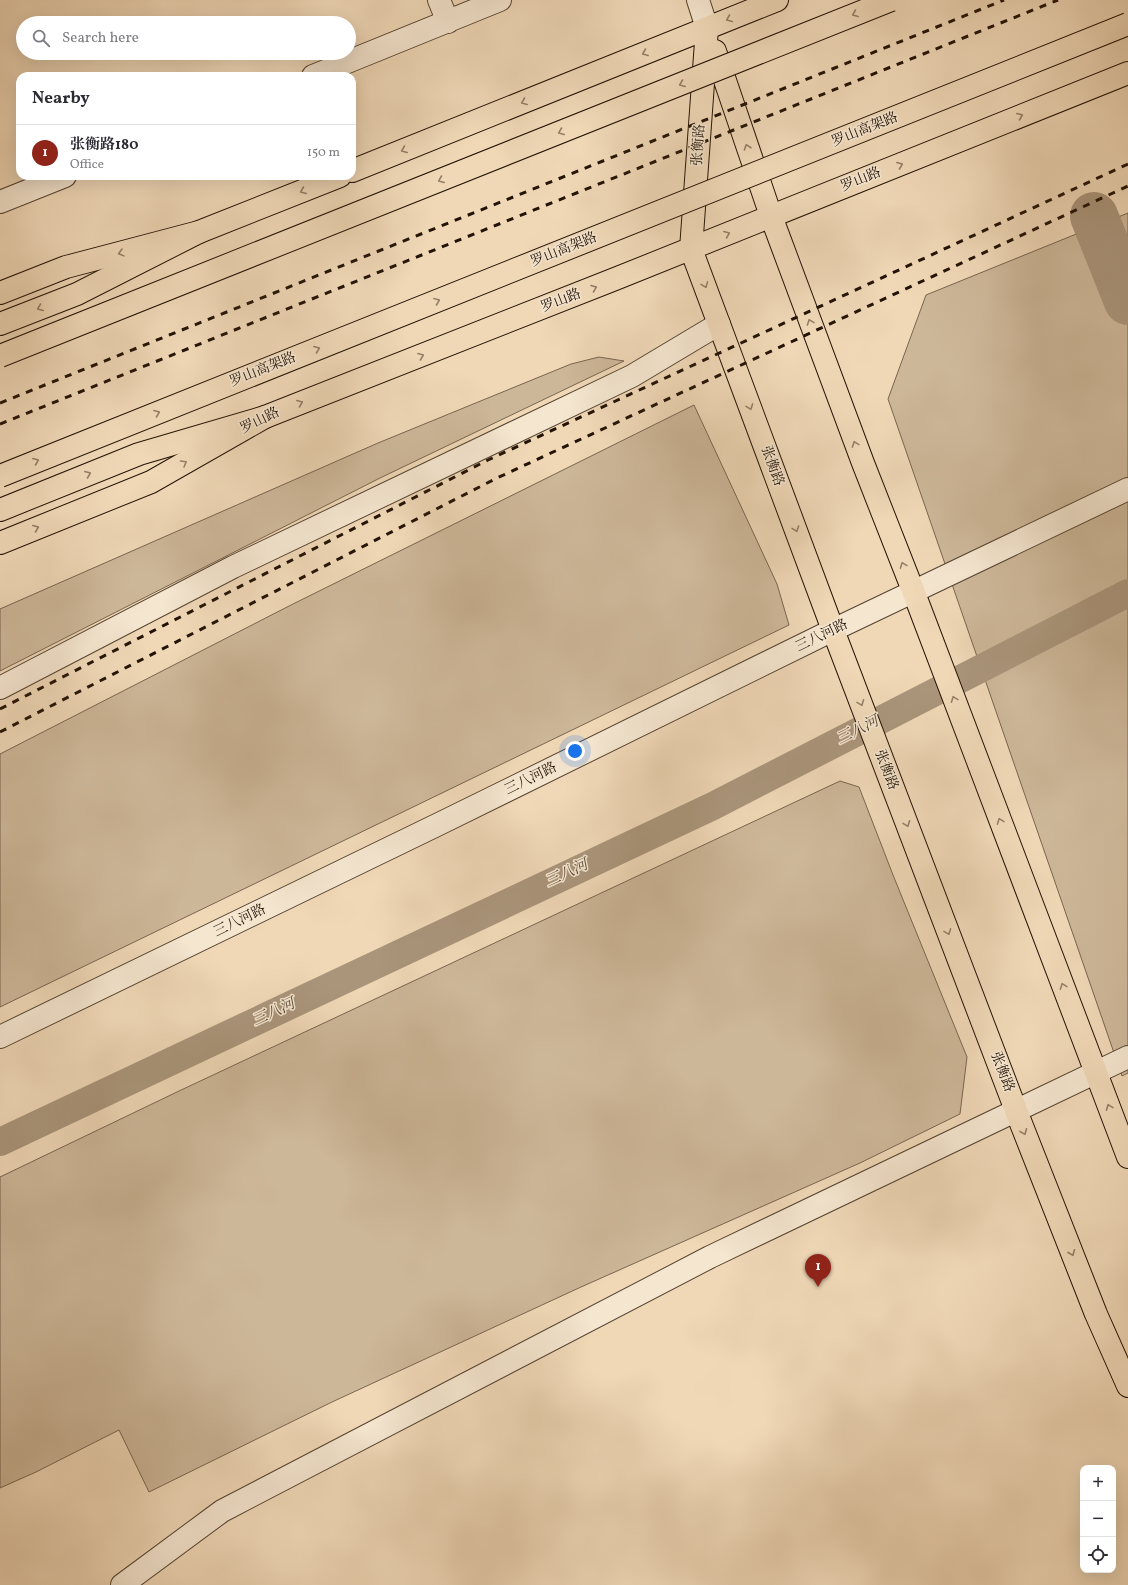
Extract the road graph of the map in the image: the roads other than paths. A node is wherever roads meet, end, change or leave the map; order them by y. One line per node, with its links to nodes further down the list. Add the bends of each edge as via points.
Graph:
1 (439, 0): 6 (street)
2 (500, 0): 6 (street)
3 (698, 0): 8 (street)
4 (777, 0): 8 (main road, one-way to 8)
5 (891, 0): 23 (main road, one-way to 23, bridge)
6 (448, 22): 9 (street)
7 (1128, 24): 25 (main road, 罗山高架路, one-way to 7, bridge)
8 (707, 28): 13 (main road, one-way to 13); 17 (main road, one-way to 8); 19 (main road, 张衡路)
9 (356, 59)
10 (353, 60): 11 (street)
11 (323, 72)
12 (1128, 73): 17 (main road, 罗山路, one-way to 12)
13 (356, 169)
14 (54, 180): 16 (street)
15 (330, 180): 18 (main road, one-way to 18)
16 (0, 202)
17 (770, 216): 19 (main road, 罗山路, one-way to 17); 29 (main road, one-way to 17)
18 (199, 232): 20 (main road, one-way to 20, via 66,267); 21 (main road, one-way to 21, via 77,294)
19 (691, 248): 22 (main road, 张衡路, one-way to 22); 24 (main road, 罗山路, one-way to 19)
20 (0, 293)
21 (0, 324)
22 (719, 324): 30 (main road, 张衡路, one-way to 30); 31 (street, via 632,376 233,567)
23 (0, 356)
24 (265, 417): 27 (main road, one-way to 24, via 139,454); 28 (main road, 罗山路, one-way to 24, via 150,482)
25 (0, 476)
26 (1128, 489): 29 (street, 三八河路)
27 (0, 510)
28 (0, 543)
29 (914, 593): 30 (street, 三八河路); 34 (main road, one-way to 29)
30 (833, 630): 32 (street, 三八河路); 35 (main road, 张衡路, one-way to 35)
31 (0, 688)
32 (0, 1037)
33 (1128, 1058): 34 (street)
34 (1096, 1073): 35 (street); 36 (main road, one-way to 34)
35 (1016, 1111): 37 (main road, 张衡路, one-way to 37, via 1096,1314); 38 (street, via 710,1256 222,1511)
36 (1128, 1157)
37 (1128, 1386)
38 (122, 1585)

